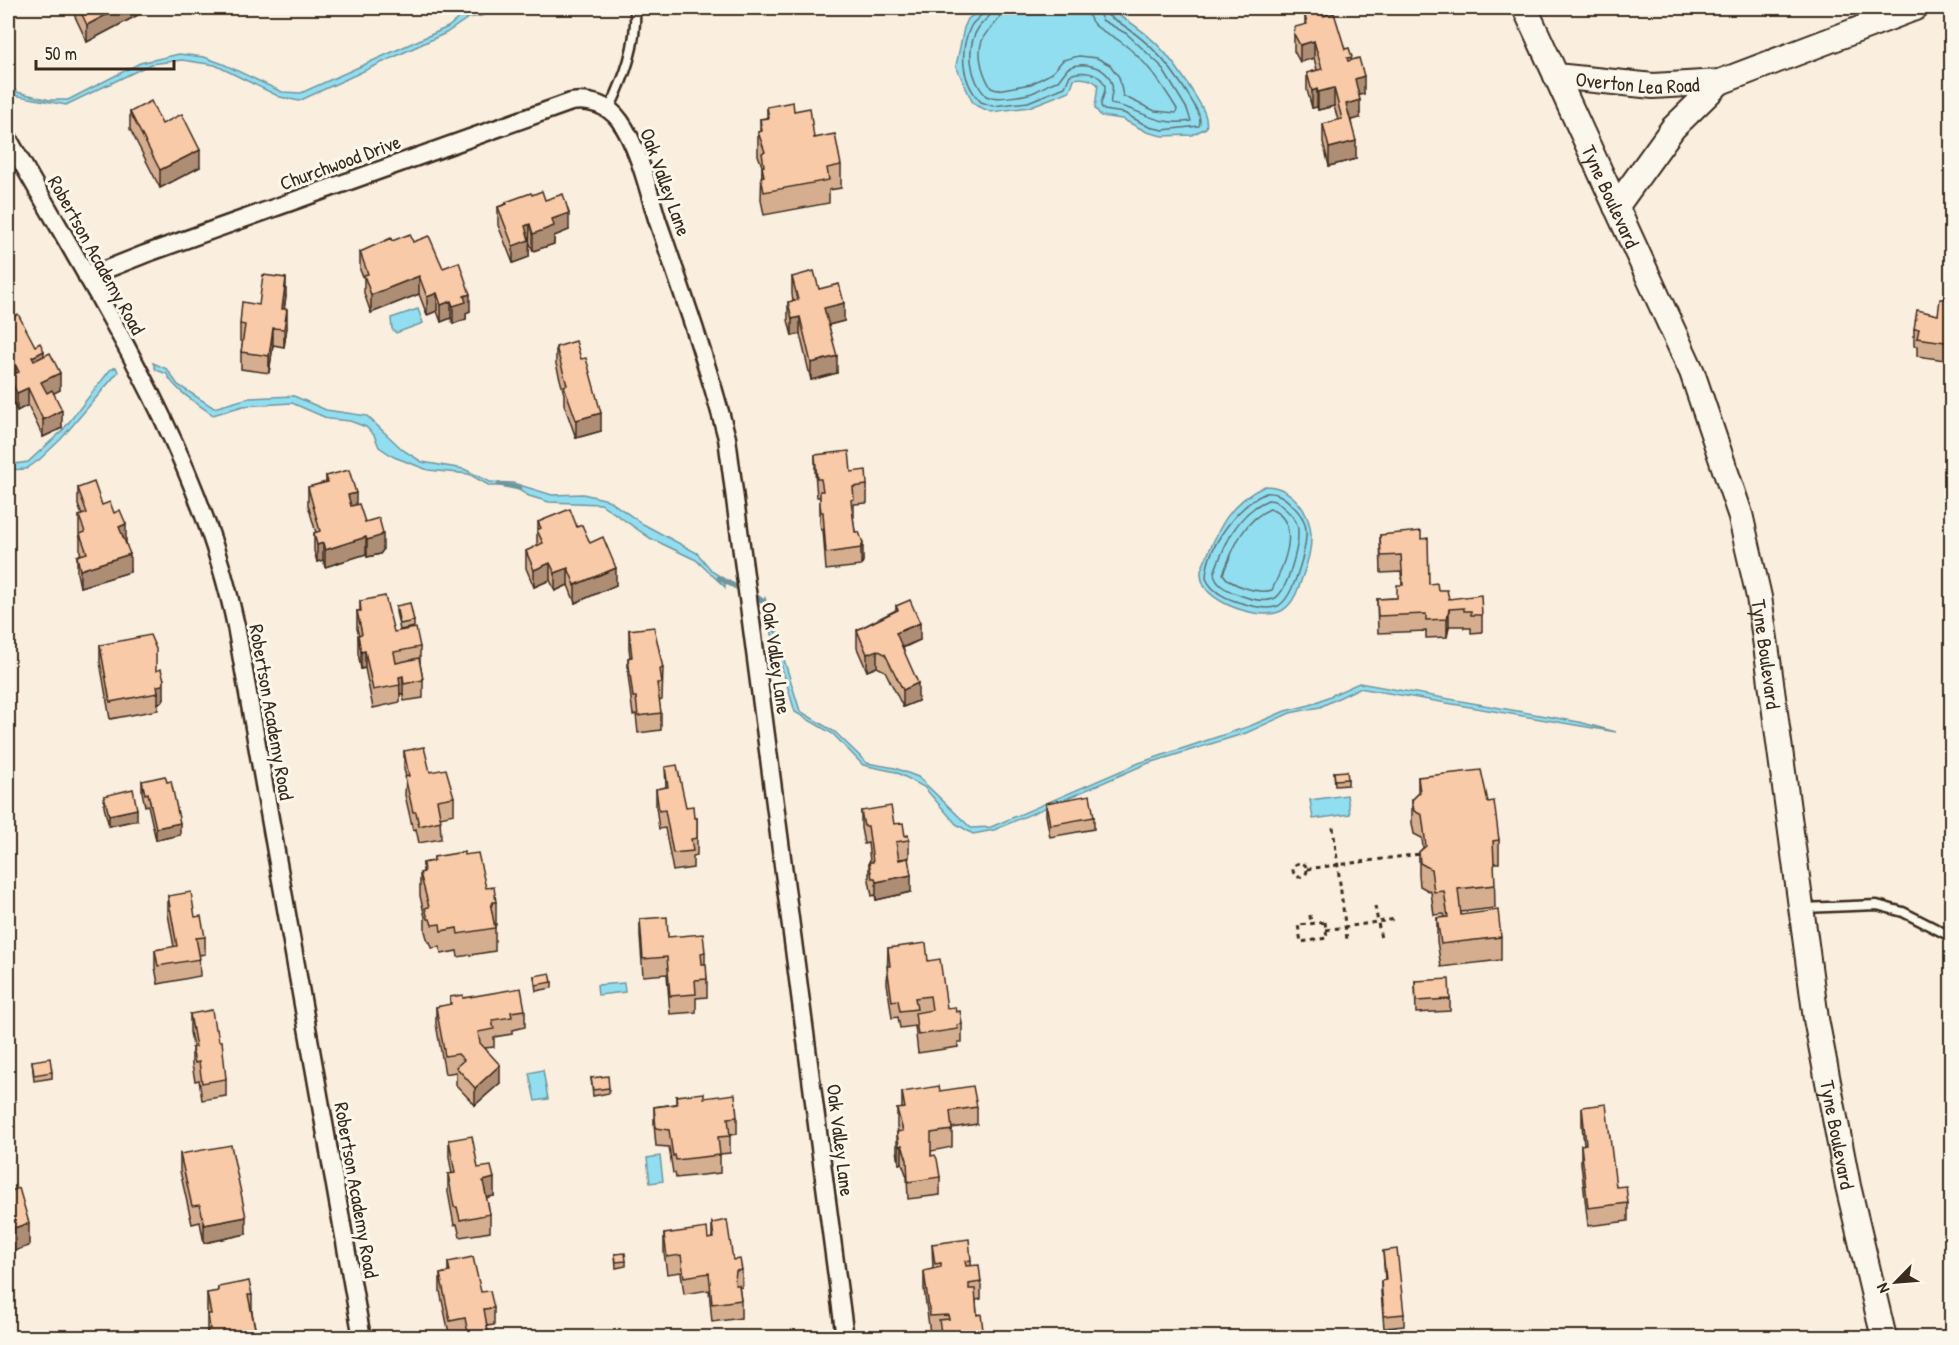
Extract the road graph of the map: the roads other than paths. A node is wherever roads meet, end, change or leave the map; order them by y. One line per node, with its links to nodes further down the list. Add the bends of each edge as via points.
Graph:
1 (635, 8): 6 (lane, via 629,67)
2 (1525, 8): 4 (street, Tyne Boulevard)
3 (1915, 8): 5 (street, Overton Lea Road)
4 (1556, 76): 5 (street, Overton Lea Road, via 1653,86); 8 (street, Tyne Boulevard)
5 (1720, 82): 8 (street, Overton Lea Road, via 1673,128)
6 (609, 110): 9 (street, Churchwood Drive, via 584,101 571,102); 13 (street, Oak Valley Lane, via 627,133 645,182 727,438)
7 (8, 138): 9 (street, Robertson Academy Road)
8 (1616, 207): 10 (street, Tyne Boulevard, via 1692,372 1740,514 1759,597)
9 (87, 278): 12 (street, Robertson Academy Road, via 167,428 207,521 226,579)
10 (1800, 908): 11 (lane, via 1877,905 1903,912); 14 (street, Tyne Boulevard, via 1833,1110)
11 (1952, 937)
12 (362, 1338)
13 (845, 1338)
14 (1884, 1338)

